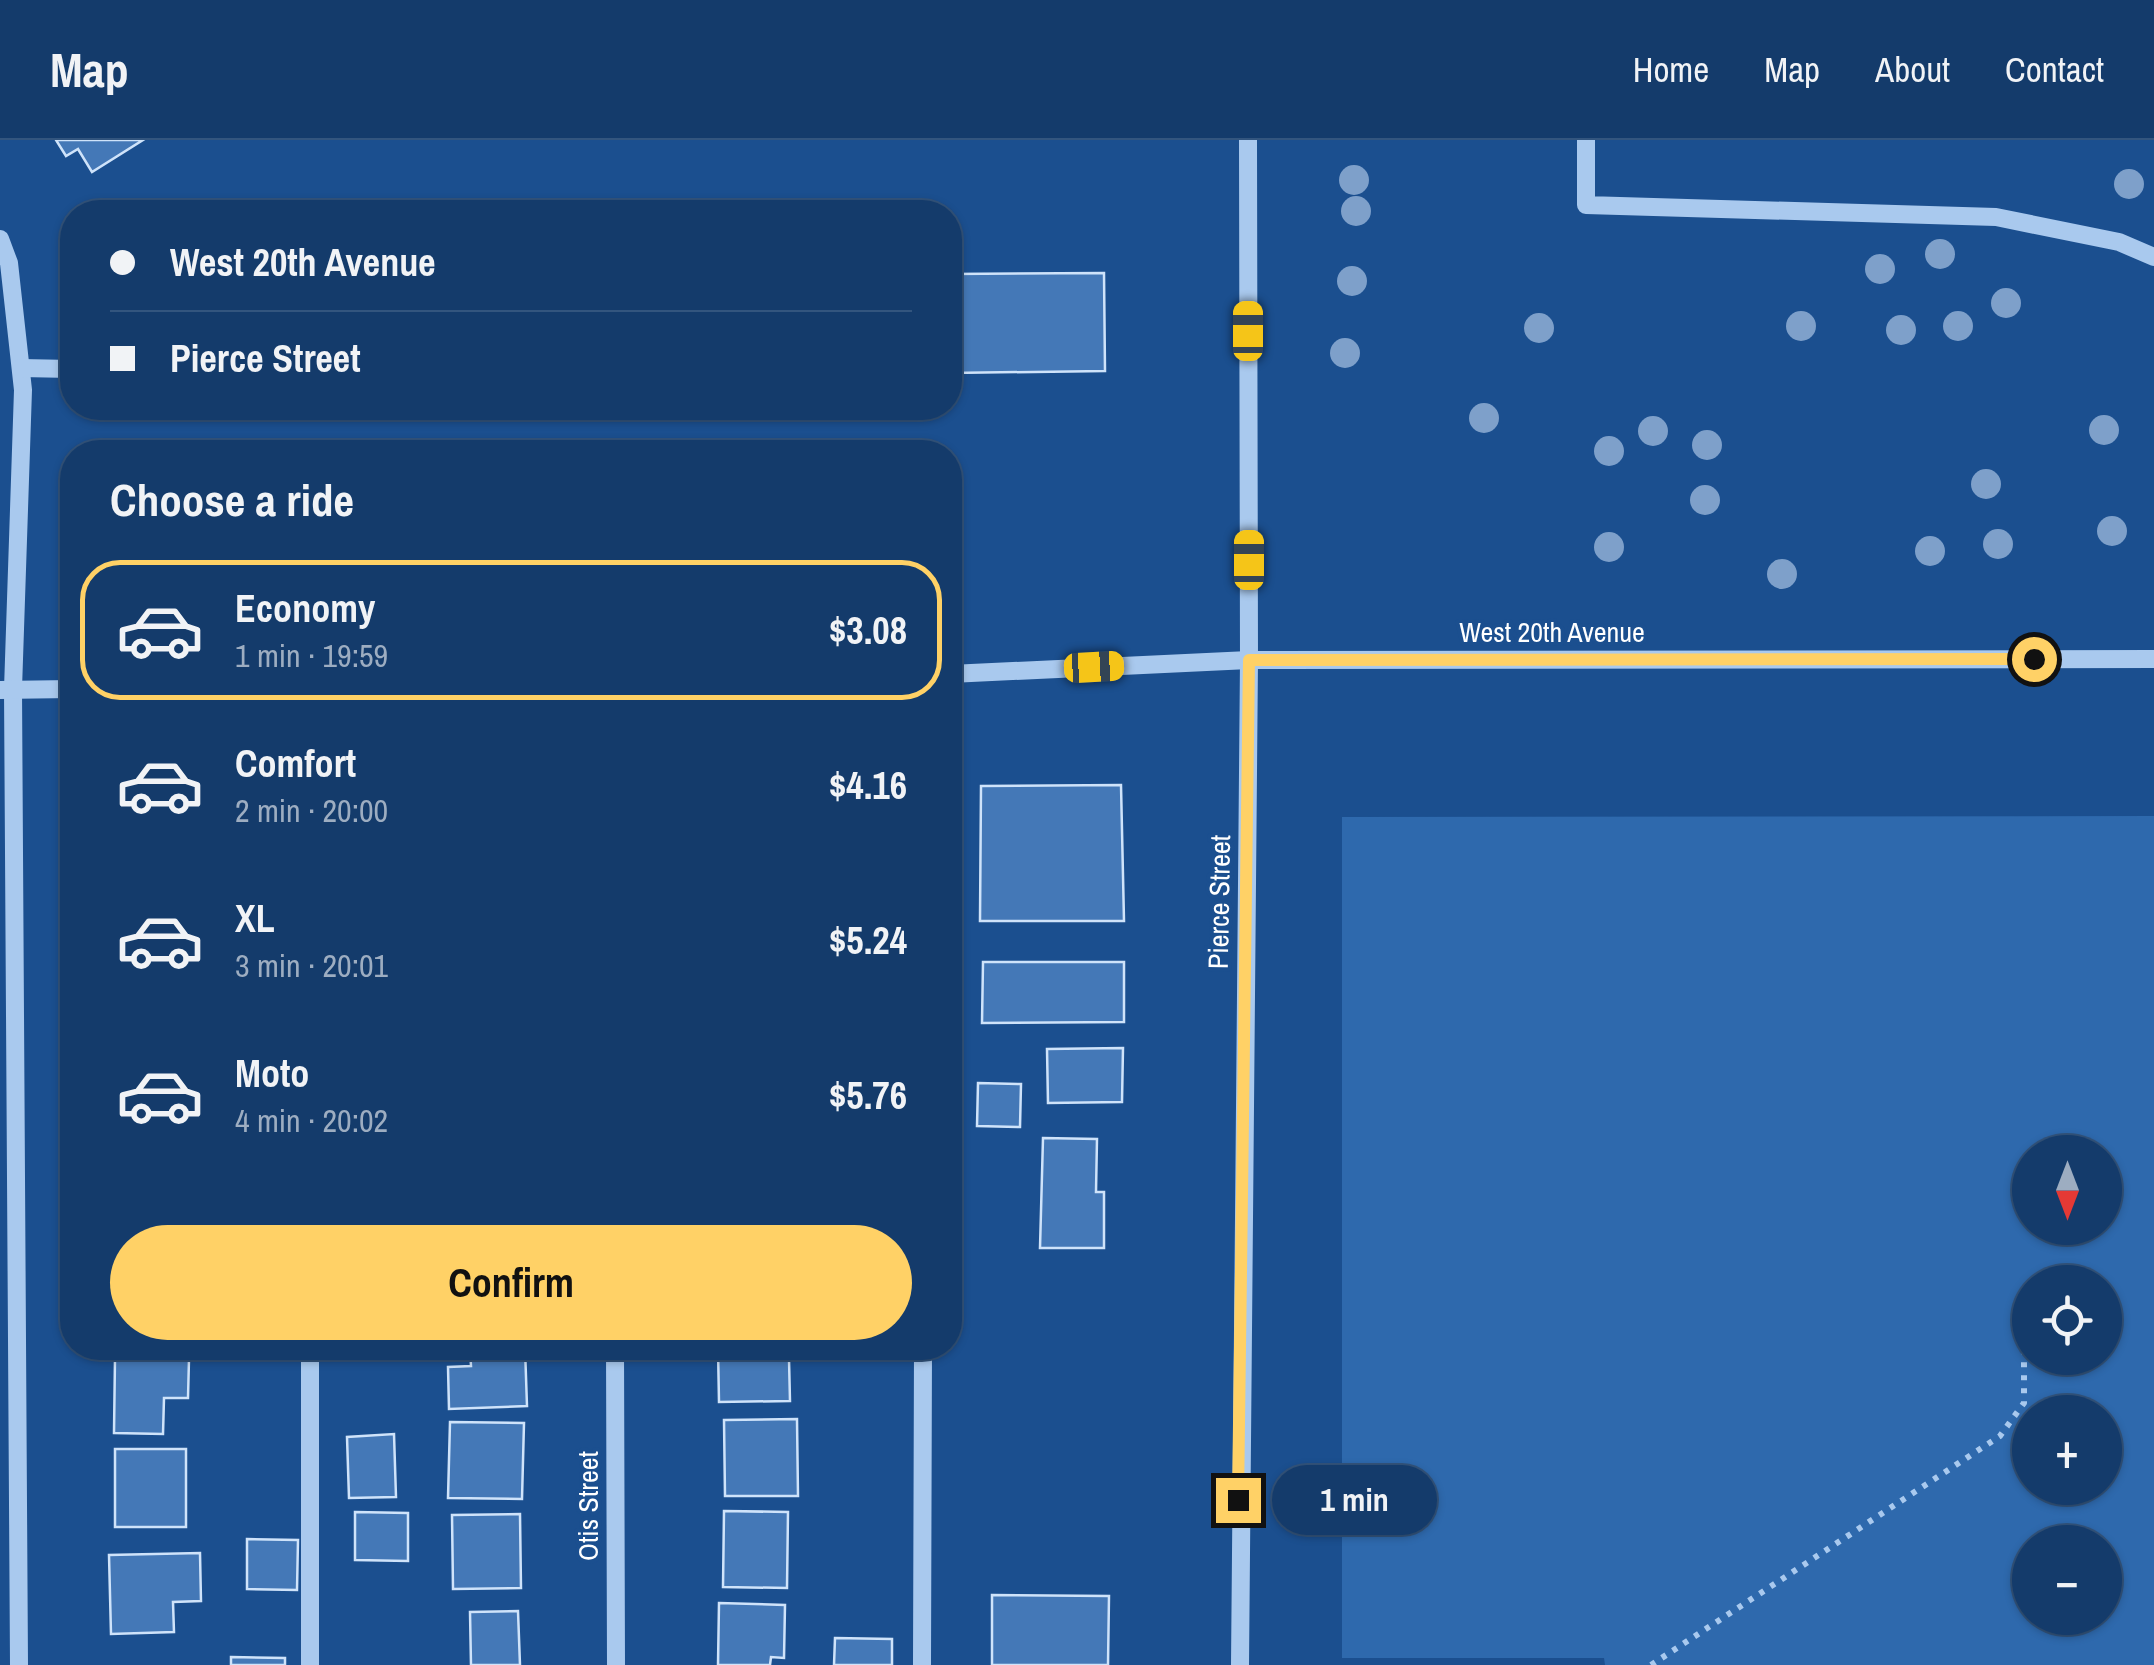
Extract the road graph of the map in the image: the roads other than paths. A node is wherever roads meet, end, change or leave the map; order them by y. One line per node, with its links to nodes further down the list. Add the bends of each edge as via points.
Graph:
1 (1248, 140): 8 (street, Pierce Street)
2 (1586, 140): 4 (street, via 1586,205 1996,217)
3 (0, 238): 5 (street, via 9,262)
4 (2154, 256)
5 (21, 368): 6 (street); 11 (street)
6 (60, 369)
7 (2154, 659): 8 (street, West 20th Avenue)
8 (1249, 660): 9 (street, West 20th Avenue); 19 (street, Pierce Street)
9 (962, 673)
10 (60, 689): 11 (street)
11 (6, 690): 15 (street)
12 (310, 1360): 16 (street)
13 (615, 1360): 17 (street, Otis Street)
14 (923, 1360): 18 (street)
15 (19, 1665)
16 (310, 1665)
17 (616, 1665)
18 (922, 1665)
19 (1240, 1665)

